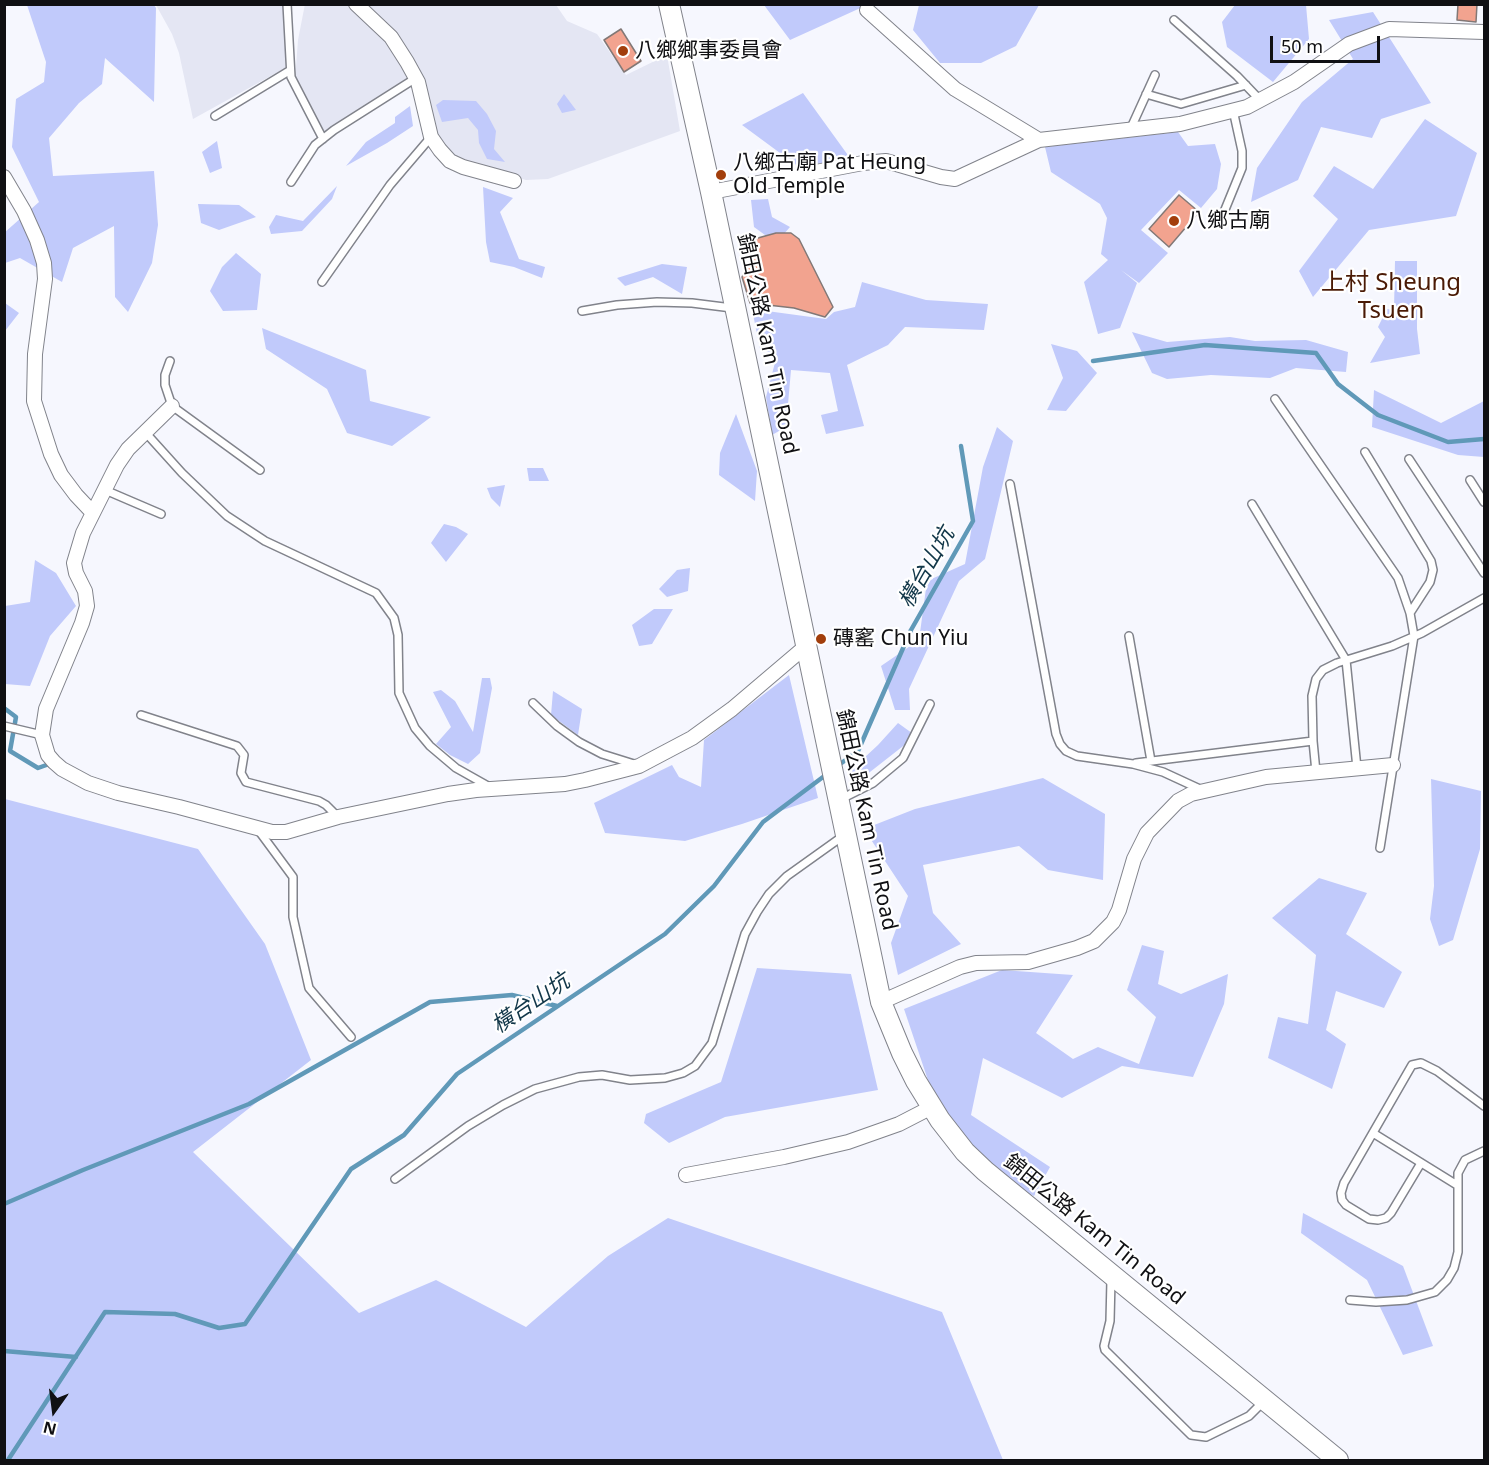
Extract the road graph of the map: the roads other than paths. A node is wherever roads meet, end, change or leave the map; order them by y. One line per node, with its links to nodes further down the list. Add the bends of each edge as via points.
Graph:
1 (287, 4): 7 (lane)
2 (356, 4): 9 (street, via 391,37)
3 (669, 4): 22 (main road, 錦田公路 Kam Tin Road)
4 (867, 10): 18 (street, via 955,89)
5 (1174, 20): 10 (lane)
6 (1485, 32): 12 (street, via 1389,29 1349,44)
7 (289, 71): 14 (lane); 17 (lane)
8 (1155, 75): 11 (lane)
9 (416, 78): 16 (street); 17 (lane)
10 (1246, 85): 11 (lane, via 1181,104); 12 (lane)
11 (1146, 94): 15 (lane)
12 (1260, 101): 13 (street)
13 (1233, 110): 15 (street, via 1180,123); 23 (lane, via 1242,168)
14 (215, 116)
15 (1130, 129): 18 (street)
16 (431, 137): 20 (street, via 450,161); 24 (lane, via 390,184)
17 (323, 139): 21 (lane)
18 (1039, 140): 22 (street, via 955,178 886,161)
19 (4, 177): 39 (street, via 24,211 44,263 34,401 61,475)
20 (514, 181)
21 (291, 182)
22 (711, 192): 25 (main road, 錦田公路 Kam Tin Road)
23 (1224, 212)
24 (322, 282)
25 (735, 309): 26 (lane, via 657,302); 46 (main road, 錦田公路 Kam Tin Road)
26 (582, 311)
27 (170, 361): 29 (lane, via 165,385)
28 (1275, 399): 43 (lane, via 1398,578)
29 (172, 406): 30 (street); 33 (lane)
30 (145, 432): 36 (street, via 128,449); 60 (lane, via 227,516 265,541 376,593 394,618 399,693 415,728 456,768)
31 (1365, 452): 43 (lane, via 1431,561 1430,582)
32 (1409, 459): 41 (lane)
33 (260, 470)
34 (1470, 480): 37 (lane)
35 (1010, 484): 55 (lane, via 1060,744 1066,751 1091,760)
36 (105, 490): 39 (street); 40 (lane)
37 (1485, 502)
38 (1252, 504): 47 (lane)
39 (93, 513): 52 (street, via 74,563 86,599 85,614 46,709)
40 (160, 514)
41 (1485, 573)
42 (1485, 598): 45 (lane)
43 (1410, 613): 45 (lane)
44 (1129, 636): 54 (lane)
45 (1414, 636): 47 (lane); 56 (lane)
46 (805, 647): 57 (street, via 692,738); 62 (main road, 錦田公路 Kam Tin Road)
47 (1346, 660): 53 (lane, via 1323,670 1316,679); 58 (lane)
48 (533, 703): 57 (lane, via 579,742)
49 (930, 704): 62 (lane, via 903,758 873,783)
50 (141, 715): 63 (lane, via 237,746 244,755 241,773 246,782 319,801)
51 (4, 726): 52 (lane)
52 (42, 735): 64 (street, via 54,762 88,783)
53 (1312, 741): 54 (lane); 59 (lane)
54 (1151, 761): 55 (lane)
55 (1133, 764): 61 (lane)
56 (1393, 765): 58 (street); 66 (lane)
57 (639, 766): 60 (street, via 565,784)
58 (1357, 768): 59 (street)
59 (1316, 772): 61 (street)
60 (493, 789): 63 (street, via 448,794)
61 (1203, 790): 67 (street, via 1178,801 1147,833 1134,859 1119,910 1094,941 1028,962 960,966)
62 (838, 800): 65 (main road, 錦田公路 Kam Tin Road)
63 (338, 817): 64 (street, via 286,832)
64 (258, 829): 68 (lane, via 292,877 293,917 309,988)
65 (845, 835): 67 (main road, 錦田公路 Kam Tin Road); 75 (lane, via 786,876 757,912 745,934 712,1042 695,1066 665,1077 579,1077 535,1089 468,1126)
66 (1380, 848)
67 (881, 1002): 70 (main road, 錦田公路 Kam Tin Road, via 902,1053)
68 (351, 1037)
69 (1485, 1106): 71 (lane, via 1437,1071 1416,1063)
70 (932, 1107): 74 (street, via 848,1143); 77 (main road, 錦田公路 Kam Tin Road, via 985,1172)
71 (1373, 1132): 73 (lane); 73 (lane, via 1342,1187 1346,1205 1369,1219 1386,1218)
72 (1485, 1151): 76 (lane, via 1465,1160)
73 (1421, 1163): 76 (lane)
74 (686, 1174)
75 (395, 1179)
76 (1457, 1185): 78 (lane, via 1458,1252 1447,1280 1435,1292 1407,1300)
77 (1111, 1275): 79 (main road, 錦田公路 Kam Tin Road); 79 (lane, via 1105,1350 1191,1435 1206,1437 1249,1416)
78 (1350, 1300)
79 (1264, 1401): 80 (main road, 錦田公路 Kam Tin Road)
80 (1338, 1461)

